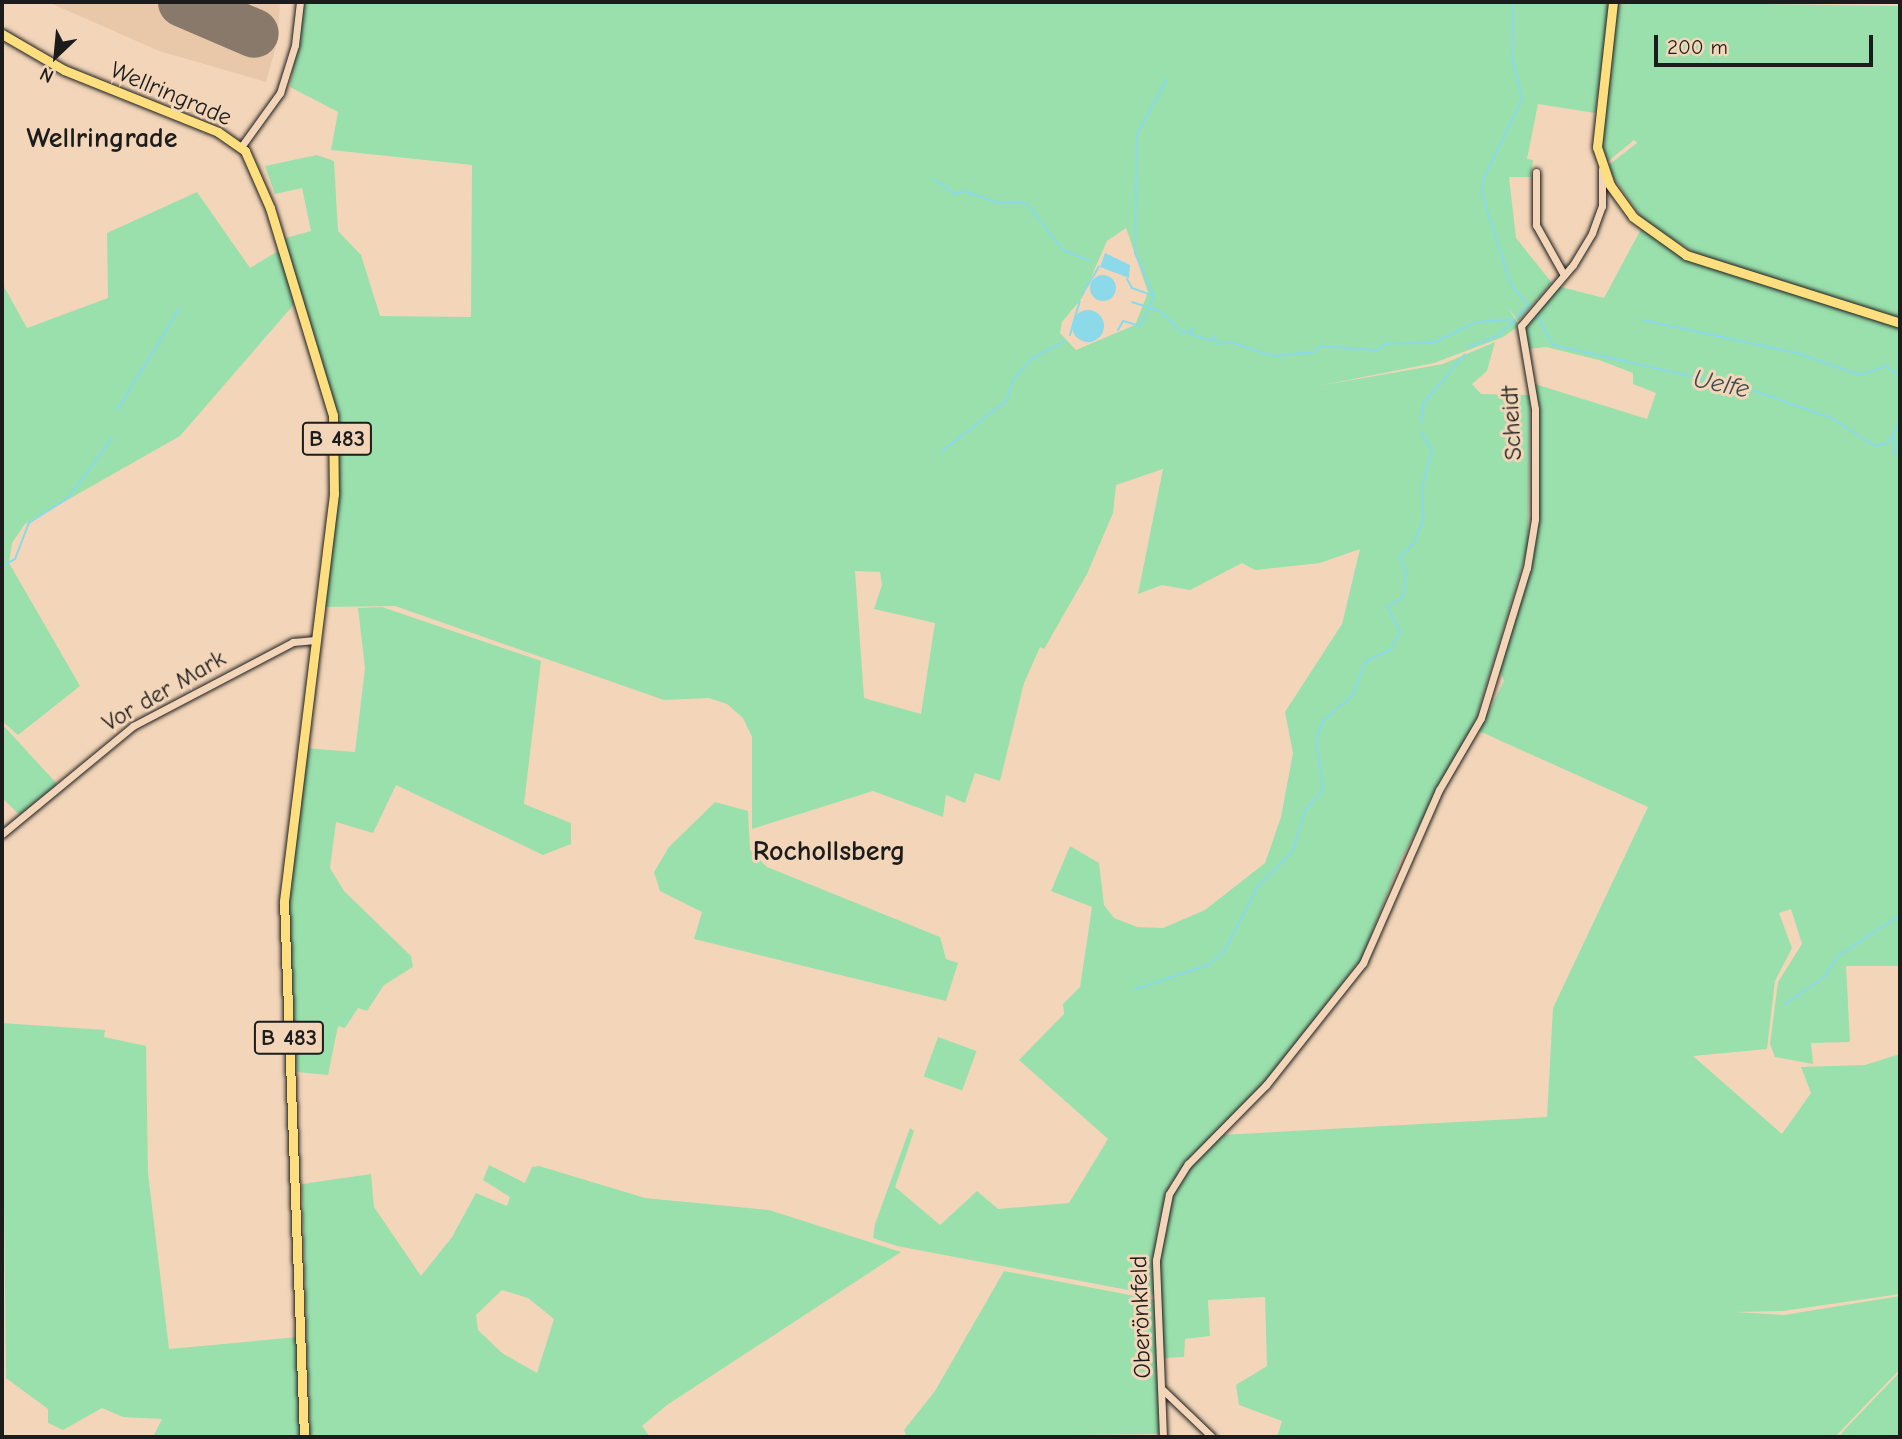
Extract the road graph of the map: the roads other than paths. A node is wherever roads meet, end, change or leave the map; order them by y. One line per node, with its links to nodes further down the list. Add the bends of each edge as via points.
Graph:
1 (300, 2): 4 (street, via 295,45 280,93)
2 (1613, 2): 5 (main road, via 1597,125)
3 (2, 34): 4 (main road, Wellringrade / B 483, via 64,70 218,132)
4 (241, 147): 9 (main road, Wellringrade / B 483, via 256,166 337,439)
5 (1602, 169): 7 (street, via 1598,220); 8 (main road, via 1633,217 1674,249)
6 (1536, 172): 7 (street, via 1536,225)
7 (1564, 275): 11 (street, Scheidt, via 1521,326 1535,409 1535,519 1527,568 1481,718 1438,790 1363,963 1266,1085 1180,1174)
8 (1900, 323)
9 (315, 640): 10 (street, Vor der Mark, via 298,640 125,731); 13 (main road, B 483, via 284,901)
10 (2, 834)
11 (1157, 1242): 12 (street, Oberönkfeld)
12 (1163, 1390): 14 (street, Oberönkfeld); 15 (street, Oberönkfeld)
13 (304, 1437)
14 (1163, 1437)
15 (1212, 1437)

